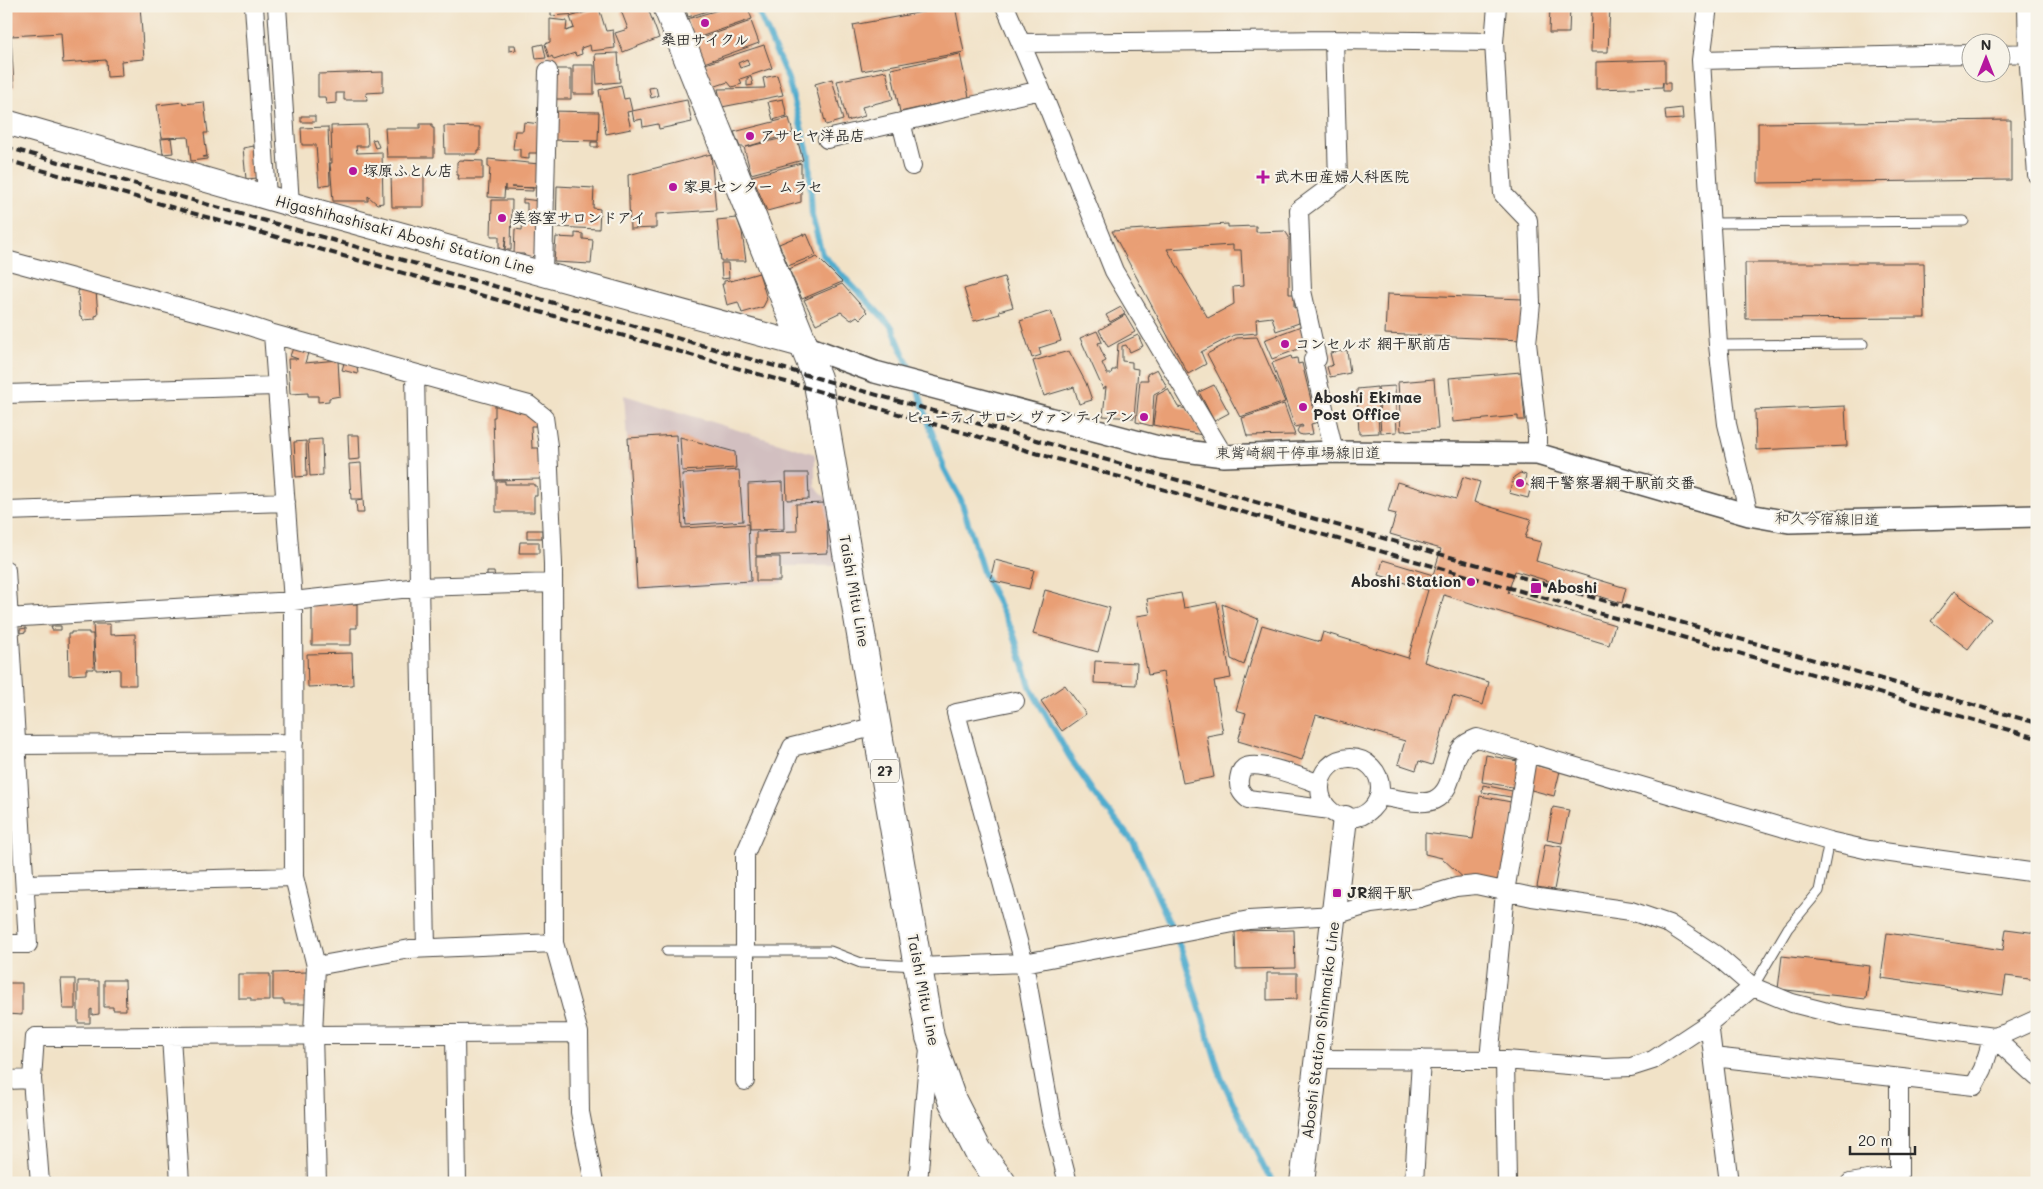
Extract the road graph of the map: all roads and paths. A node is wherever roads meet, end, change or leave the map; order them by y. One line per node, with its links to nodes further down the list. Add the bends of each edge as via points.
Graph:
1 (254, 6): 23 (street)
2 (277, 6): 24 (street)
3 (667, 6): 32 (main road, Taishi Mitu Line / 27)
4 (1005, 6): 10 (street)
5 (1497, 6): 9 (street)
6 (1708, 6): 14 (street)
7 (2027, 6): 11 (street)
8 (1334, 40): 9 (street); 10 (street); 36 (street, via 1338,181 1299,210 1302,292 1316,359 1313,360)
9 (1494, 42): 37 (street, via 1502,194 1528,220 1531,303 1527,343)
10 (1021, 43): 16 (street)
11 (2028, 53): 13 (street); 20 (street)
12 (1960, 54): 14 (street)
13 (2010, 54)
14 (1701, 60): 26 (street)
15 (548, 71): 28 (street)
16 (1041, 90): 18 (street); 38 (street, via 1114,270)
17 (6, 122): 23 (main road, Higashihashisaki Aboshi Station Line)
18 (901, 122): 19 (street); 21 (street)
19 (827, 139)
20 (2036, 156): 22 (street)
21 (912, 166)
22 (2037, 175)
23 (267, 196): 24 (main road, Higashihashisaki Aboshi Station Line)
24 (290, 204): 28 (main road, Higashihashisaki Aboshi Station Line)
25 (1964, 222): 26 (lane)
26 (1710, 223): 31 (street)
27 (6, 260): 29 (street)
28 (543, 273): 32 (main road, Higashihashisaki Aboshi Station Line)
29 (273, 334): 33 (street); 34 (street)
30 (1864, 344): 31 (lane)
31 (1718, 345): 41 (street, via 1728,424)
32 (805, 346): 38 (street, 東觜崎網干停車場線旧道, via 876,372 1162,448); 49 (main road, Taishi Mitu Line / 27, via 818,378)
33 (415, 374): 44 (street, via 529,405 544,417); 45 (street)
34 (277, 386): 35 (street); 39 (street)
35 (6, 394)
36 (1334, 452): 37 (street, 東觜崎網干停車場線旧道); 38 (street, 東觜崎網干停車場線旧道)
37 (1537, 454): 41 (street, 和久今宿線旧道)
38 (1224, 456)
39 (286, 502): 40 (street); 46 (street)
40 (6, 511)
41 (1749, 515): 42 (street, 和久今宿線旧道, via 1789,522)
42 (2037, 516)
43 (6, 570): 47 (street)
44 (553, 583): 45 (street); 62 (street)
45 (419, 587): 46 (street); 64 (street)
46 (293, 601): 47 (street); 50 (street)
47 (8, 618): 51 (street)
48 (1015, 701): 67 (street, via 956,712)
49 (877, 726): 66 (street, via 792,747 745,854); 69 (main road, Taishi Mitu Line / 27)
50 (294, 743): 51 (street); 58 (street)
51 (17, 745): 59 (street)
52 (1528, 752): 54 (street, via 1477,738 1465,744 1446,789 1434,800 1418,802); 56 (street); 60 (street)
53 (1320, 784): 54 (street, via 1323,775 1337,760 1356,758 1366,762 1379,776); 55 (street, via 1324,803); 55 (street, via 1252,766 1241,771 1238,785 1248,799)
54 (1380, 796): 55 (street, via 1370,811 1363,815)
55 (1338, 814): 61 (main road, Aboshi Station Shinmaiko Line)
56 (1829, 841): 57 (street, via 1869,850); 70 (lane, via 1819,891 1788,928)
57 (2037, 873)
58 (294, 877): 59 (street); 68 (street)
59 (25, 884): 63 (street, via 28,944)
60 (1506, 892): 61 (street, via 1476,885 1456,887 1420,898 1371,904); 70 (street, via 1631,911 1670,924 1716,955); 82 (street)
61 (1335, 915): 67 (street, via 1249,920); 80 (main road, Aboshi Station Shinmaiko Line)
62 (554, 943): 64 (street); 73 (street)
63 (6, 944)
64 (426, 948): 68 (street, via 410,948)
65 (667, 951): 66 (lane)
66 (746, 951): 69 (lane, via 830,951 861,963); 87 (street)
67 (1024, 963): 69 (street); 95 (street, via 1052,1121)
68 (316, 966): 75 (street)
69 (918, 966): 77 (main road, Taishi Mitu Line / 27)
70 (1753, 987): 72 (street); 78 (street, via 1792,1003 1843,1016)
71 (2037, 1019): 78 (street)
72 (1709, 1023): 79 (street); 82 (street, via 1653,1060 1631,1067)
73 (579, 1033): 74 (street); 92 (street, via 580,1112)
74 (455, 1034): 75 (street); 91 (street)
75 (313, 1035): 76 (street); 90 (street)
76 (171, 1036): 85 (street, via 35,1037); 89 (street)
77 (930, 1037): 93 (street); 94 (main road, Taishi Mitu Line / 27, via 952,1100 978,1151)
78 (1993, 1037): 83 (street); 84 (street, via 1974,1086)
79 (1713, 1057): 84 (street); 99 (street)
80 (1318, 1059): 81 (street); 96 (main road, Aboshi Station Shinmaiko Line)
81 (1421, 1059): 82 (street); 97 (street)
82 (1497, 1060): 98 (street)
83 (2037, 1077)
84 (1899, 1078): 100 (street, via 1899,1176)
85 (32, 1079): 86 (street); 88 (street)
86 (6, 1080)
87 (745, 1081)
88 (40, 1183)
89 (180, 1183)
90 (317, 1183)
91 (457, 1183)
92 (594, 1183)
93 (918, 1183)
94 (1002, 1183)
95 (1068, 1183)
96 (1302, 1183)
97 (1414, 1183)
98 (1507, 1183)
99 (1729, 1183)
100 (1850, 1183)

